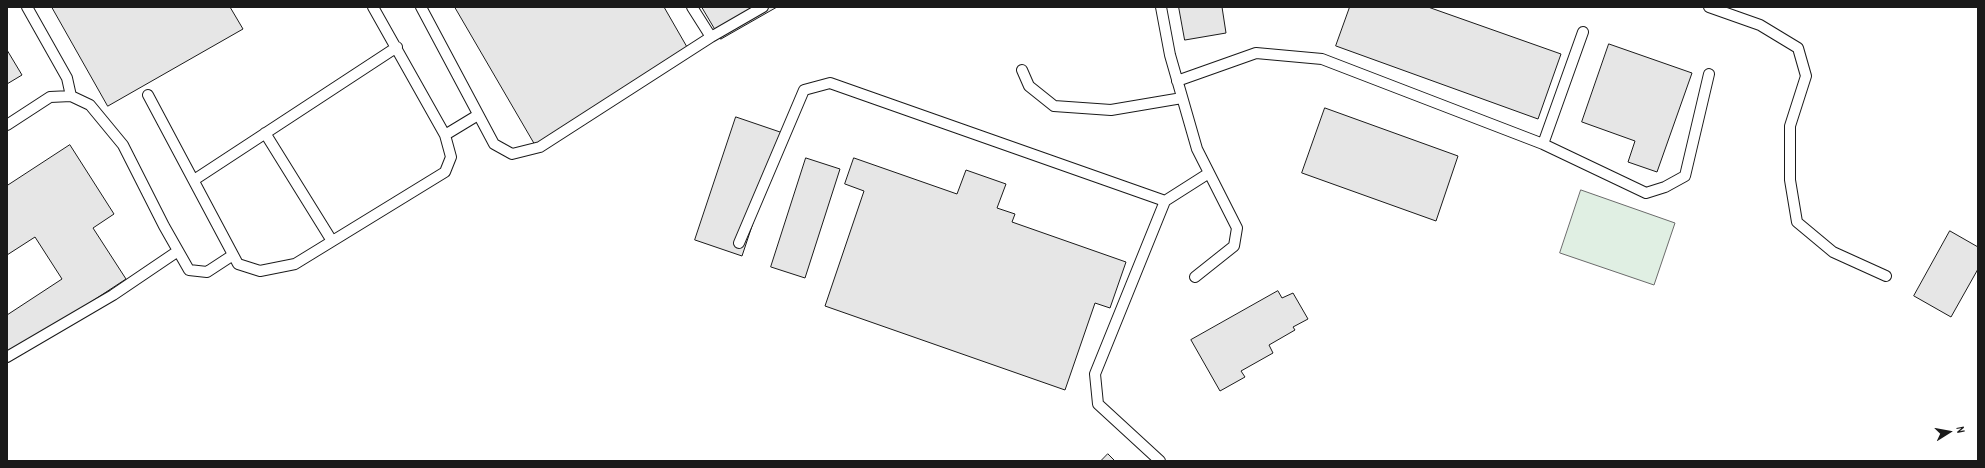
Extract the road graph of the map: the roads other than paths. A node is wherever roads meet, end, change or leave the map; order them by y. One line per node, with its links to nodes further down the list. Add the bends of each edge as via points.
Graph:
1 (27, 7): 15 (lane, via 67,78)
2 (373, 7): 10 (lane)
3 (421, 7): 17 (lane)
4 (692, 7): 9 (lane)
5 (763, 7): 9 (lane)
6 (1161, 7): 13 (lane)
7 (1709, 7): 29 (lane, via 1760,25 1798,48 1806,76 1790,126 1790,180 1797,222 1833,252)
8 (1583, 32): 21 (lane)
9 (711, 37): 17 (lane, via 540,147 512,154 494,144)
10 (396, 47): 19 (lane); 20 (lane)
11 (1022, 70): 16 (lane, via 1028,86 1054,106 1111,110)
12 (1709, 74): 21 (lane, via 1685,176 1665,187 1646,193)
13 (1178, 81): 16 (lane); 21 (lane, via 1256,53 1322,59)
14 (148, 94): 23 (lane)
15 (71, 96): 18 (lane, via 50,97); 27 (lane, via 90,105 123,145)
16 (1182, 98): 22 (lane, via 1197,149)
17 (478, 115): 20 (lane)
18 (7, 125)
19 (265, 133): 23 (lane); 25 (lane)
20 (445, 135): 25 (lane, via 451,157 445,172)
21 (1543, 144)
22 (1209, 173): 24 (lane); 30 (lane, via 1237,228 1234,246)
23 (194, 180): 28 (lane)
24 (1165, 201): 26 (lane, via 830,83 804,90); 32 (lane, via 1095,374 1098,404)
25 (332, 241): 28 (lane, via 295,264 260,271 238,264)
26 (739, 243)
27 (178, 251): 28 (lane, via 189,270 207,272); 31 (lane, via 113,295)
28 (233, 255)
29 (1886, 276)
30 (1195, 277)
31 (7, 357)
32 (1160, 461)

